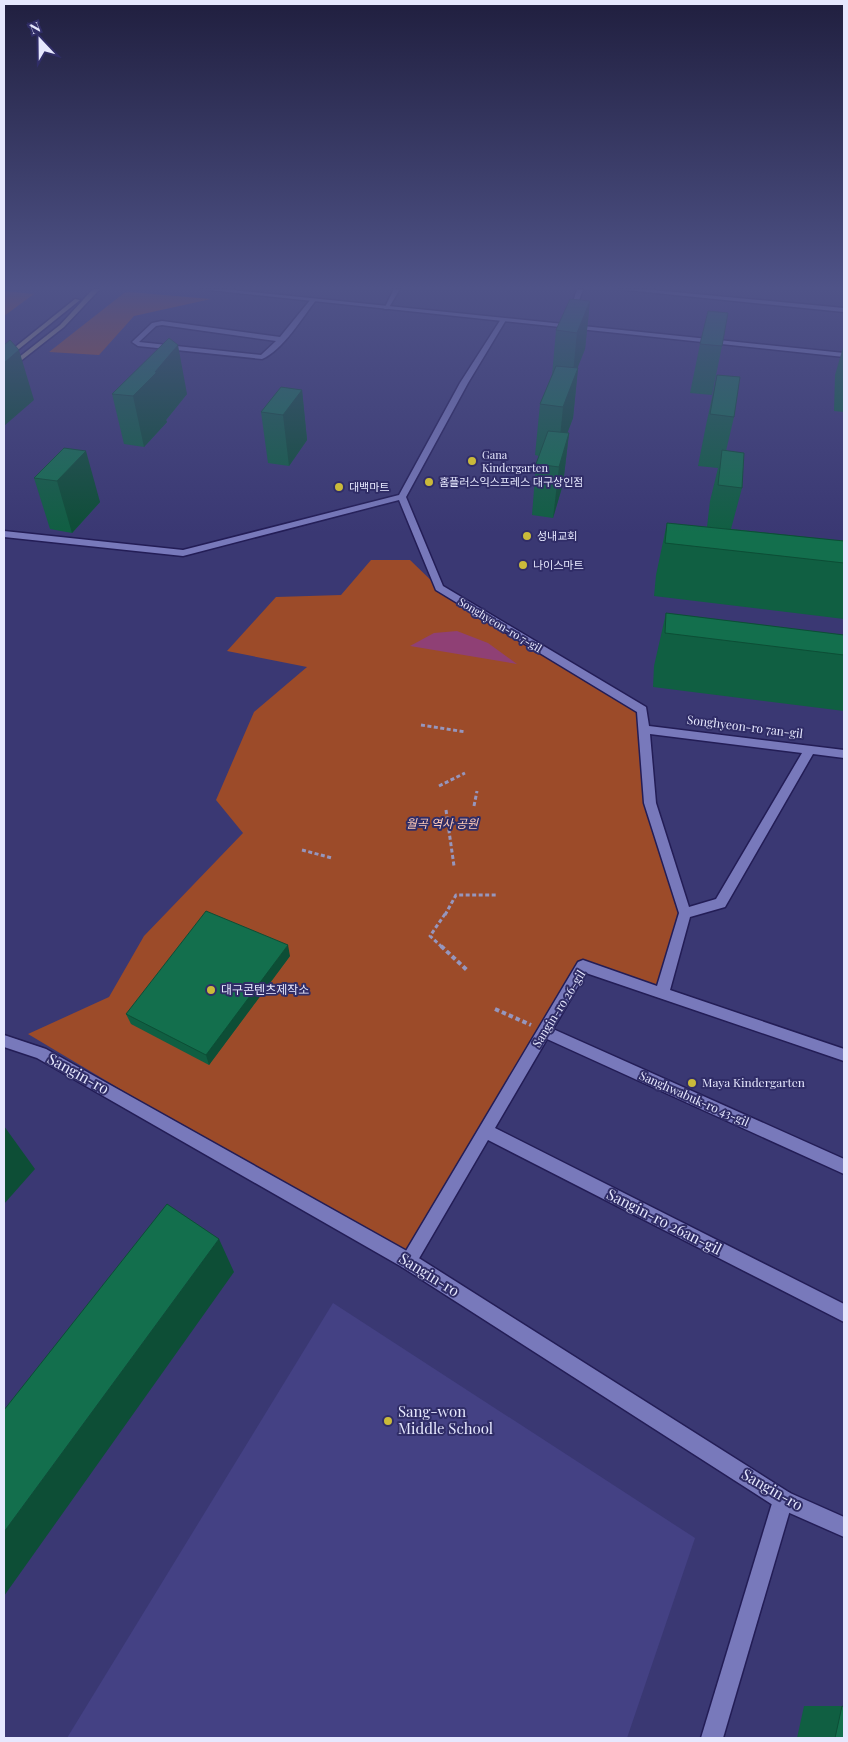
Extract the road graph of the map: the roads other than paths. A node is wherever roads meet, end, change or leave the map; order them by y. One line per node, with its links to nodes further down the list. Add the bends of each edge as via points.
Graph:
1 (472, 370): 2 (street)
2 (402, 497): 3 (street, via 183,553); 4 (street, Songhyeon-ro 7-gil, via 439,588 642,710)
3 (4, 534)
4 (643, 729): 5 (street, Songhyeon-ro 7an-gil); 7 (street, Songhyeon-ro 7-gil, via 650,803)
5 (810, 749): 6 (street, Songhyeon-ro 7an-gil); 7 (street, via 720,902)
6 (844, 754)
7 (685, 913): 8 (street)
8 (662, 993): 9 (street, Sangin-ro 26-gil, via 583,966); 11 (street, Sangin-ro 26-gil)
9 (544, 1031): 12 (street, Sangin-ro 26-gil); 13 (street, Sanghwabuk-ro 43-gil)
10 (4, 1041): 14 (street, Sangin-ro, via 41,1053)
11 (844, 1055)
12 (485, 1131): 14 (street, Sangin-ro 26-gil); 15 (street, Sangin-ro 26an-gil)
13 (844, 1167)
14 (408, 1261): 16 (street, Sangin-ro)
15 (844, 1313)
16 (783, 1500): 17 (street, Sangin-ro); 18 (street)
17 (844, 1527)
18 (712, 1738)

